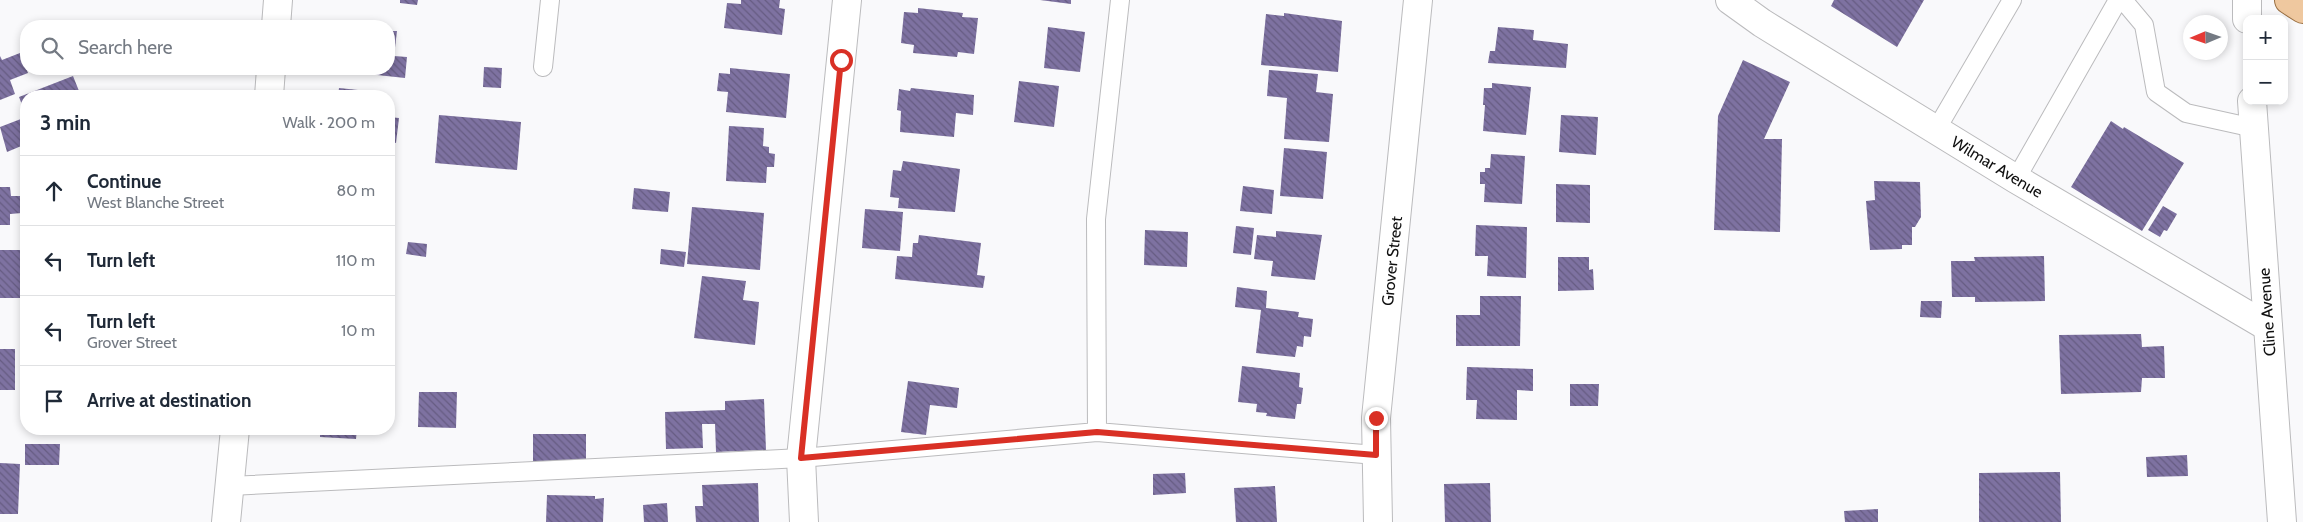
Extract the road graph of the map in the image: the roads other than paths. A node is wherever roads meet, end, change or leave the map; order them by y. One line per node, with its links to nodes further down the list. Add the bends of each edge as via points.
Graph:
1 (278, 0): 14 (street)
2 (550, 0): 15 (lane)
3 (847, 0): 26 (street)
4 (1120, 0): 23 (lane, via 1096,219)
5 (1418, 0): 25 (street, Grover Street, via 1376,418)
6 (1730, 0): 20 (street, Wilmar Avenue)
7 (2012, 0): 20 (lane)
8 (2118, 0): 21 (lane)
9 (2123, 0): 19 (lane, via 2144,25 2156,92 2186,113)
10 (2247, 0): 13 (street)
11 (2289, 0): 12 (main road)
12 (2303, 9)
13 (2248, 15)
14 (276, 20)
15 (543, 67)
16 (271, 75): 17 (street)
17 (269, 90)
18 (2252, 105): 19 (street, Cline Avenue)
19 (2254, 128): 22 (street, Cline Avenue)
20 (1936, 130): 21 (street, Wilmar Avenue)
21 (2016, 180): 22 (street, Wilmar Avenue)
22 (2268, 327): 31 (street, Cline Avenue)
23 (1097, 432): 25 (lane); 26 (lane)
24 (234, 435): 27 (street)
25 (1376, 455): 30 (street, Grover Street)
26 (801, 458): 27 (lane); 29 (street)
27 (230, 486): 28 (street)
28 (226, 522)
29 (804, 522)
30 (1378, 522)
31 (2282, 522)

